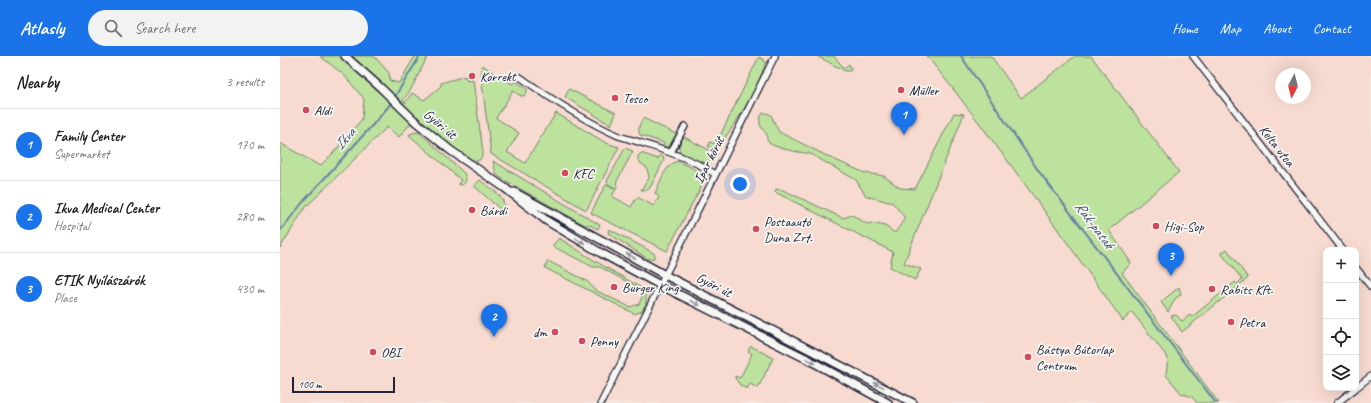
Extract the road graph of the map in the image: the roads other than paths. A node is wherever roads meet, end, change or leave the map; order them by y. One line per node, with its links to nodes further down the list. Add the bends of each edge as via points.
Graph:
1 (345, 56): 8 (main road, Győri út, via 450,150)
2 (775, 56): 7 (street, Ipar körút)
3 (1193, 56): 9 (street, Kelta utca)
4 (520, 77): 6 (street, via 601,128)
5 (685, 126): 6 (street)
6 (671, 152): 7 (street)
7 (715, 174): 11 (street, Ipar körút)
8 (505, 188): 11 (main road, Győri út, one-way to 8, via 524,196); 12 (main road, Győri út, one-way to 12, via 546,221)
9 (1341, 247)
10 (1359, 272): 13 (street)
11 (665, 275): 12 (street, Ipar körút); 19 (main road, Győri út, one-way to 11)
12 (660, 285): 17 (street, Ipar körút); 18 (main road, Győri út, one-way to 18)
13 (1371, 287)
14 (1371, 376): 15 (street)
15 (1359, 386)
16 (1352, 391): 20 (street)
17 (601, 403)
18 (888, 403)
19 (913, 403)
20 (1337, 403)

